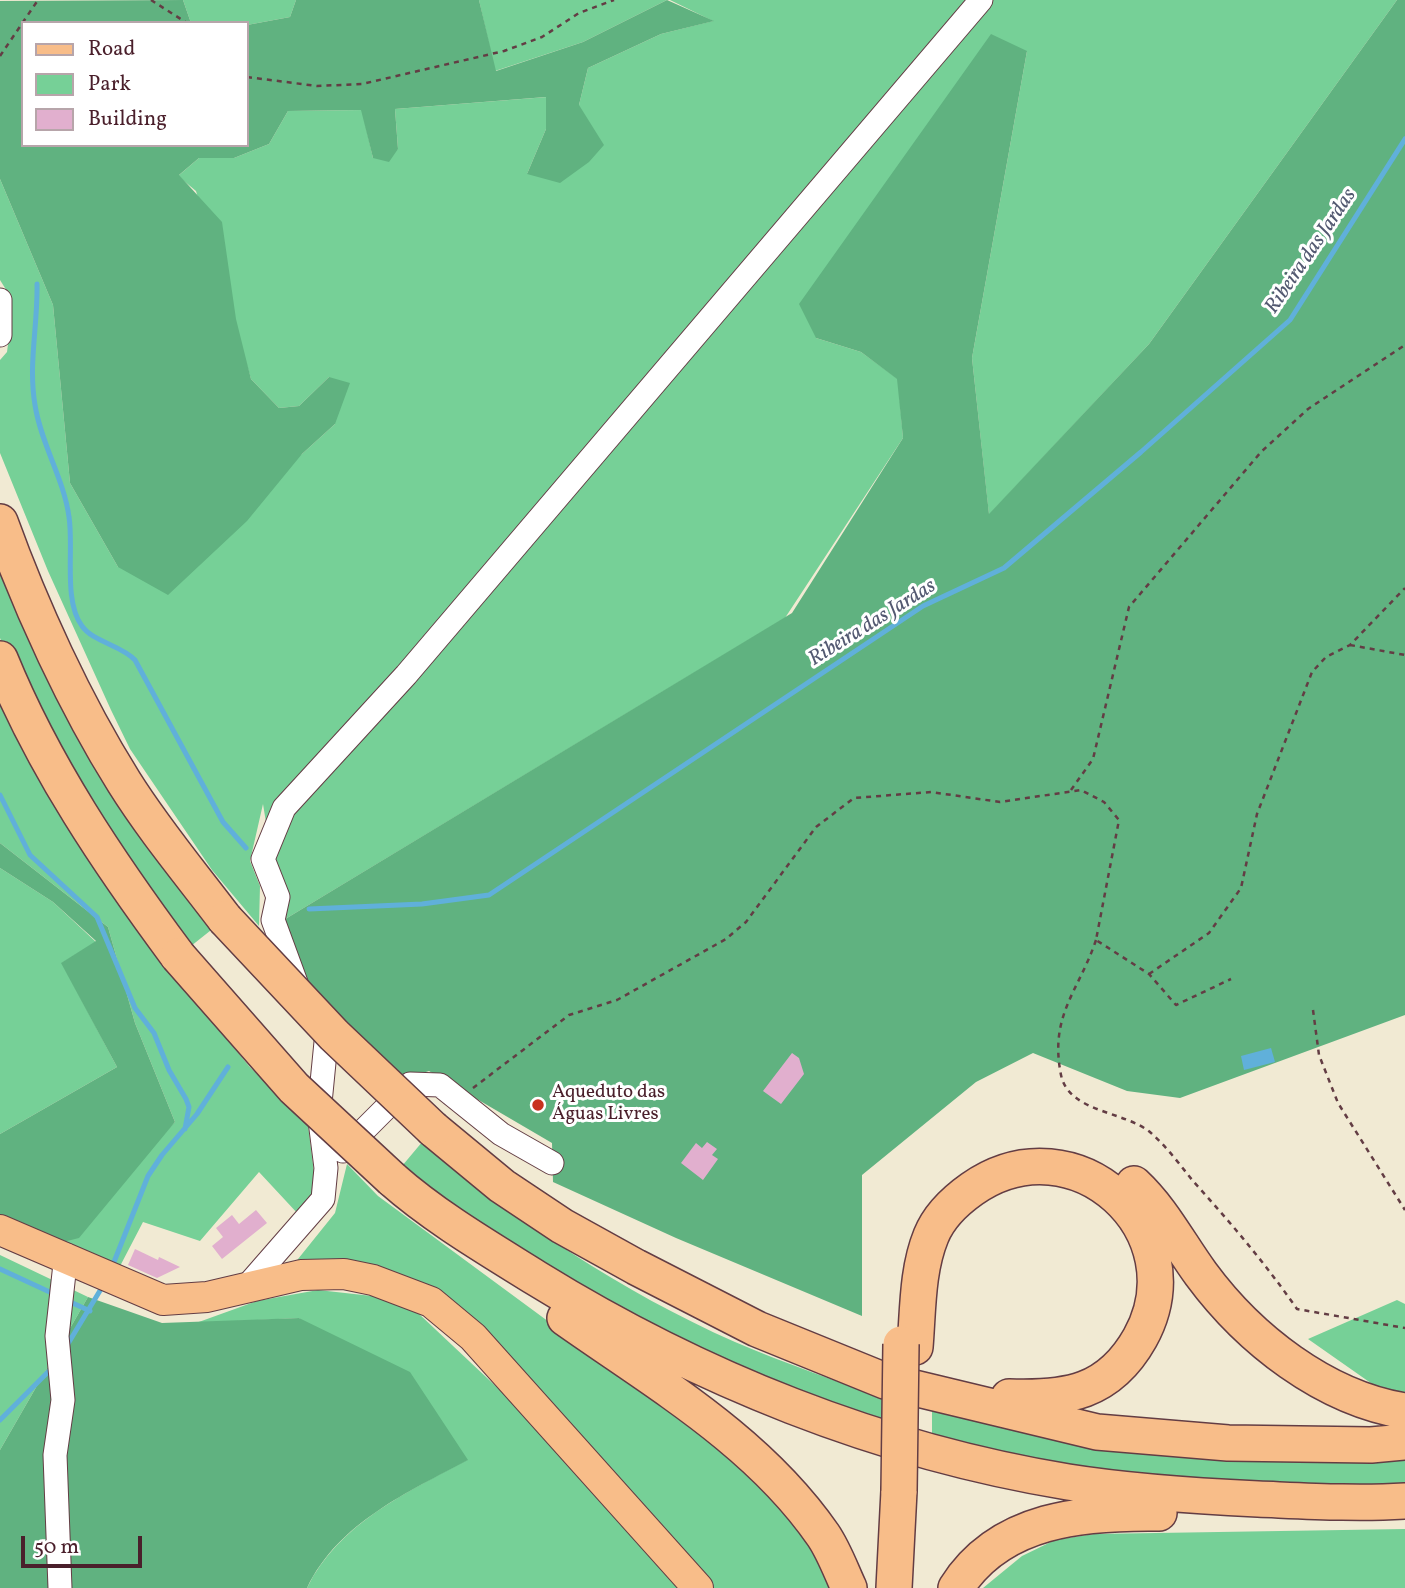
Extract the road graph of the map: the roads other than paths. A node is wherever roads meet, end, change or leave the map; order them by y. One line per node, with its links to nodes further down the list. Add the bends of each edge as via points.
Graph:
1 (981, 0): 7 (street, via 407,674 284,808 263,859 278,897 273,920 297,986 327,1032 319,1113)
2 (0, 300): 3 (street)
3 (0, 335)
4 (0, 522): 13 (highway, bridge, via 96,735 156,829 225,919 342,1043 433,1129 502,1186 562,1226 744,1322)
5 (0, 659): 8 (highway, bridge, via 41,746 89,829 178,956 295,1088)
6 (552, 1163): 7 (street, via 501,1134 440,1085 410,1084)
7 (326, 1168): 11 (street, via 323,1199)
8 (397, 1183): 18 (highway, via 582,1306 723,1379 845,1426 953,1457 1066,1482 1164,1495); 21 (highway, via 424,1214 713,1422 760,1461 824,1537)
9 (0, 1230): 10 (main road)
10 (66, 1255): 11 (main road, via 163,1300 207,1297); 19 (street, via 57,1336 63,1400 55,1455)
11 (247, 1286): 20 (main road, via 301,1275 344,1274 431,1302 472,1337)
12 (908, 1345): 13 (highway, via 931,1237 944,1213 989,1177 1016,1167 1045,1164 1078,1171 1126,1205 1142,1229 1154,1260 1155,1292 1149,1321 1112,1374 1085,1390 1058,1398 1009,1397); 14 (highway, via 902,1278 912,1237 930,1202 954,1176 981,1159 1013,1148 1048,1147 1082,1153 1111,1165 1137,1186 1209,1284 1240,1320 1279,1354 1353,1395); 16 (highway, bridge)
13 (839, 1361): 15 (highway, via 885,1381 1097,1432 1228,1443 1371,1446)
14 (1405, 1411)
15 (1405, 1442)
16 (906, 1493): 22 (highway); 23 (highway)
17 (1405, 1501): 18 (highway)
18 (1363, 1503): 24 (highway, via 1332,1512 1284,1516 1101,1512 1063,1519 1018,1532)
19 (60, 1588)
20 (698, 1588)
21 (849, 1588)
22 (894, 1588)
23 (912, 1588)
24 (956, 1588)

